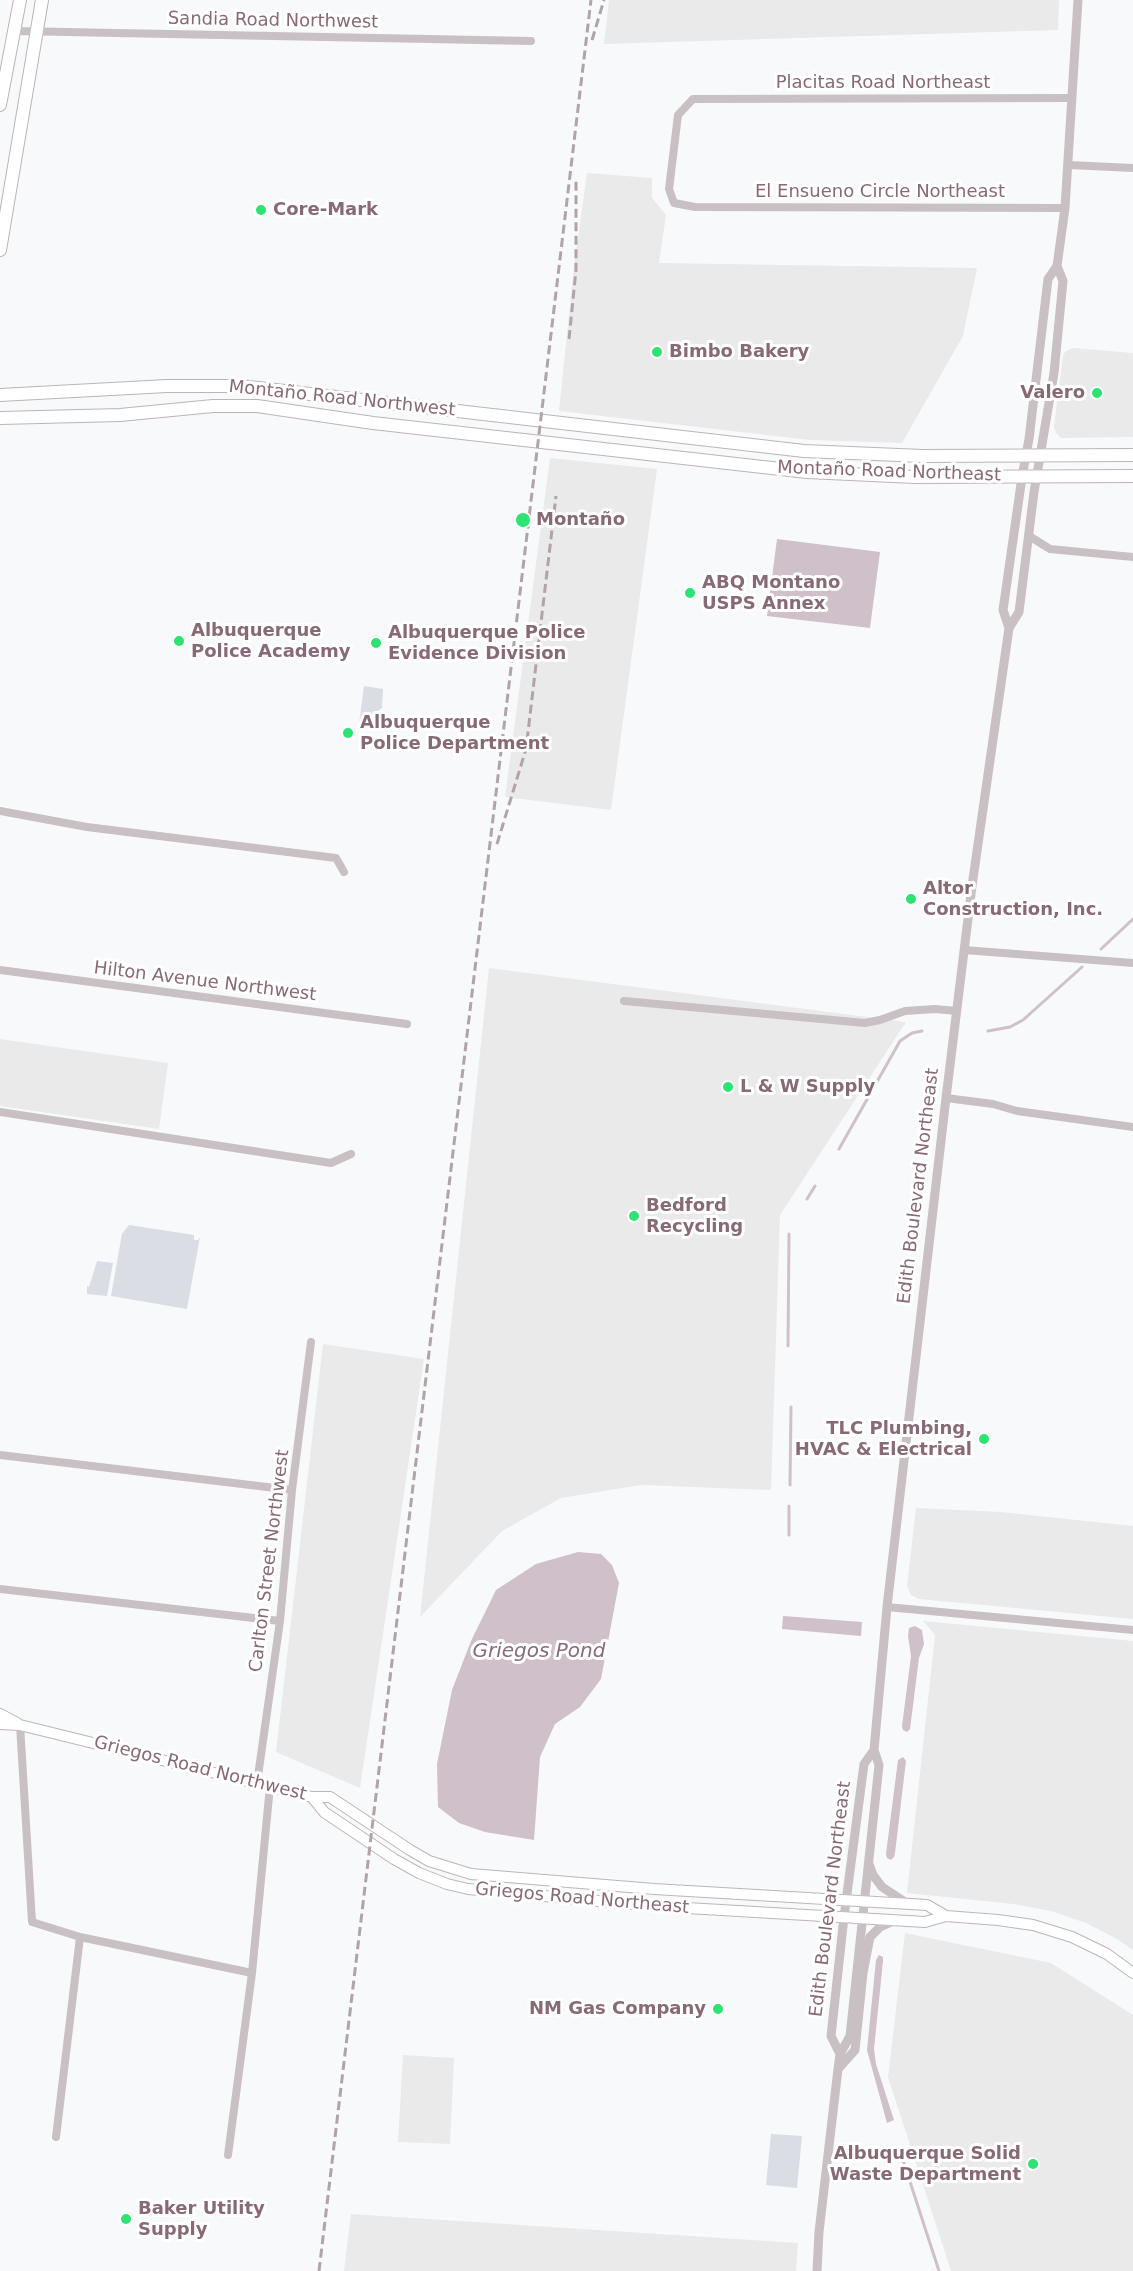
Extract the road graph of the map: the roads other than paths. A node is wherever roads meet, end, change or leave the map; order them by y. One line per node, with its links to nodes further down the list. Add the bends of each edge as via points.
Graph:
1 (21, 0): 4 (main road)
2 (42, 0): 5 (main road)
3 (1078, 0): 7 (street, Edith Boulevard Northeast)
4 (14, 31): 5 (street, Sandia Road Northwest); 8 (main road)
5 (37, 31): 6 (street, Sandia Road Northwest); 13 (main road)
6 (531, 41)
7 (1072, 98): 9 (street, Edith Boulevard Northeast); 11 (street, Placitas Road Northeast, via 693,99 678,115 669,189 674,203)
8 (0, 105)
9 (1069, 165): 10 (street); 12 (street, Edith Boulevard Northeast)
10 (1133, 168)
11 (695, 207): 12 (street, El Ensueno Circle Northeast)
12 (1065, 208): 14 (street, Edith Boulevard Northeast)
13 (0, 250)
14 (1057, 267): 20 (street, Edith Boulevard Northeast, via 1048,279); 21 (street, Edith Boulevard Northeast, via 1063,281 1054,373)
15 (0, 395): 17 (main road, Montaño Road Northwest, via 241,386)
16 (0, 418): 18 (main road, Montaño Road Northwest, via 242,406)
17 (540, 422): 20 (main road, Montaño Road Northeast, via 804,451)
18 (538, 442): 23 (main road, Montaño Road Northeast, via 807,472)
19 (1133, 455): 21 (main road, Montaño Road Northeast)
20 (1026, 456): 21 (main road, Montaño Road Northeast); 23 (street, Edith Boulevard Northeast)
21 (1040, 456): 24 (street, Edith Boulevard Northeast)
22 (1133, 476): 24 (main road, Montaño Road Northeast)
23 (1022, 477): 24 (main road, Montaño Road Northeast); 27 (street, Edith Boulevard Northeast, via 1003,610)
24 (1037, 477): 25 (street, Edith Boulevard Northeast)
25 (1029, 536): 26 (street, via 1050,549); 27 (street, Edith Boulevard Northeast, via 1019,612)
26 (1133, 557)
27 (1009, 628): 30 (street, Edith Boulevard Northeast)
28 (0, 811): 29 (street, via 336,858)
29 (344, 872)
30 (964, 950): 31 (street); 34 (street, Edith Boulevard Northeast)
31 (1133, 963)
32 (0, 970): 35 (street, Hilton Avenue Northwest)
33 (624, 1001): 34 (street, via 865,1023 905,1011)
34 (957, 1011): 36 (street, Edith Boulevard Northeast)
35 (407, 1024)
36 (946, 1098): 38 (street); 44 (street, Edith Boulevard Northeast)
37 (0, 1112): 39 (street, via 331,1163)
38 (1133, 1127)
39 (351, 1154)
40 (311, 1341): 42 (street, Carlton Street Northwest)
41 (0, 1455): 42 (street)
42 (292, 1490): 45 (street, Carlton Street Northwest)
43 (0, 1588): 45 (street)
44 (887, 1607): 46 (street); 50 (street, Edith Boulevard Northeast)
45 (280, 1621): 51 (street, Carlton Street Northwest)
46 (1133, 1630)
47 (0, 1714): 49 (main road, Griegos Road Northwest)
48 (0, 1724): 49 (main road, Griegos Road Northwest)
49 (20, 1725): 51 (main road, Griegos Road Northwest); 63 (street, via 32,1922)
50 (874, 1750): 55 (street, Edith Boulevard Northeast, via 879,1765); 56 (street, Edith Boulevard Northeast, via 864,1764)
51 (257, 1783): 52 (main road, Griegos Road Northwest)
52 (270, 1786): 53 (main road, Griegos Road Northwest); 64 (street)
53 (312, 1797): 54 (main road, Griegos Road Northwest, via 330,1797); 60 (main road, Griegos Road Northeast, via 324,1812 394,1859 419,1873 468,1889 653,1906)
54 (373, 1825): 56 (main road, Griegos Road Northeast, via 429,1861 471,1874 654,1890)
55 (868, 1863): 57 (street, Edith Boulevard Northeast); 58 (street, via 882,1887)
56 (846, 1900): 57 (main road, Griegos Road Northeast); 60 (street, Edith Boulevard Northeast)
57 (864, 1901): 58 (main road, Griegos Road Northeast); 61 (street, Edith Boulevard Northeast)
58 (908, 1904): 59 (main road, Griegos Road Northeast, via 927,1905)
59 (946, 1916): 62 (main road, Griegos Road Northeast, via 925,1922); 65 (main road, via 998,1920 1072,1937 1107,1954)
60 (844, 1917): 61 (main road, Griegos Road Northeast); 66 (street, Edith Boulevard Northeast, via 831,2036)
61 (862, 1918): 62 (main road, Griegos Road Northeast); 66 (street, Edith Boulevard Northeast, via 850,2036)
62 (897, 1920): 67 (street, via 880,1926 870,1937 855,2050)
63 (80, 1937): 64 (street); 68 (street)
64 (252, 1973): 69 (street)
65 (1133, 1973)
66 (840, 2054): 67 (street, Edith Boulevard Northeast)
67 (838, 2069): 70 (street, Edith Boulevard Northeast)
68 (56, 2137)
69 (228, 2156)
70 (817, 2271)

